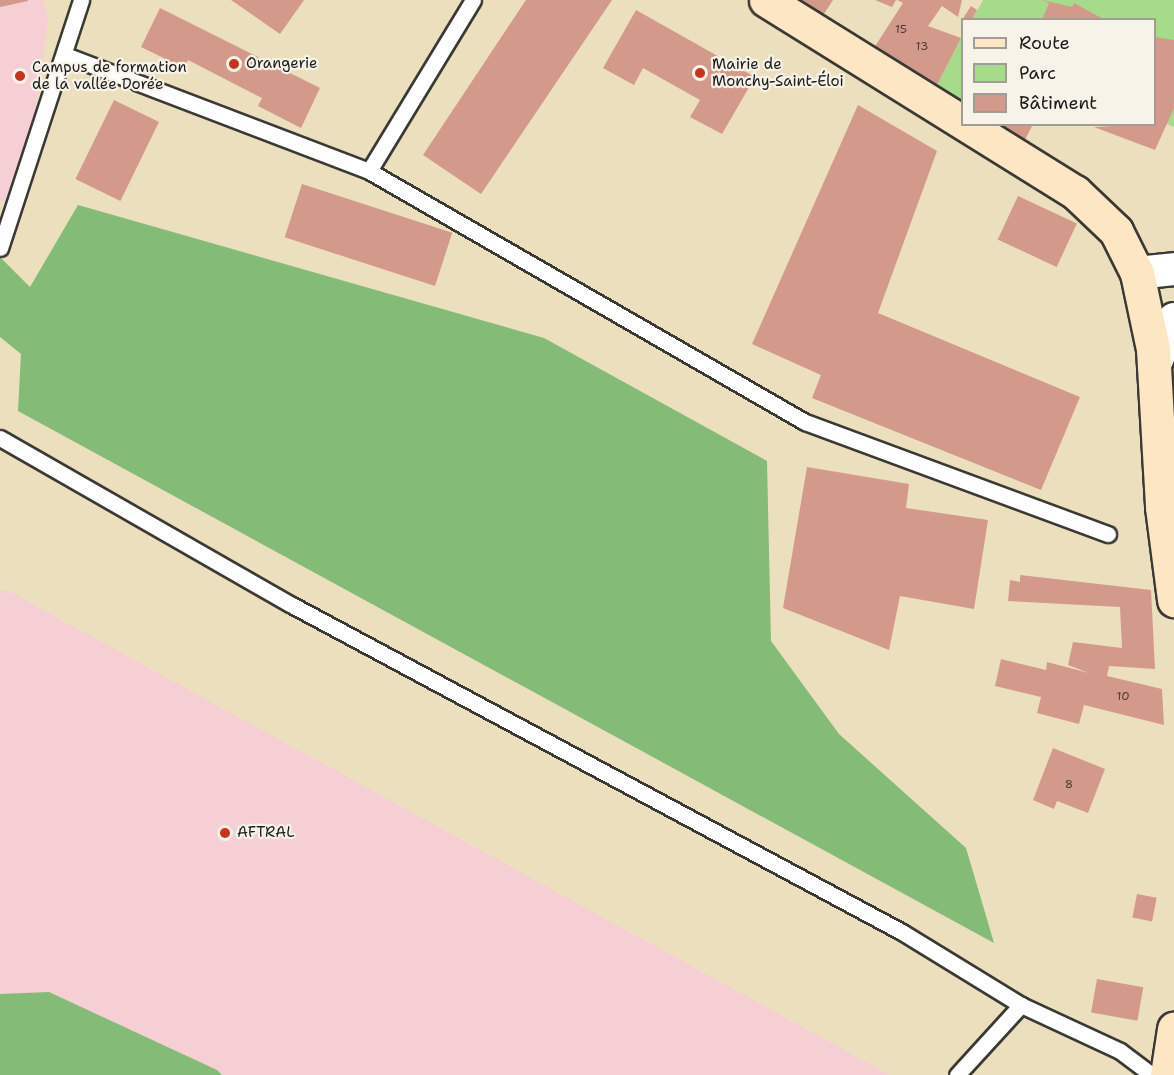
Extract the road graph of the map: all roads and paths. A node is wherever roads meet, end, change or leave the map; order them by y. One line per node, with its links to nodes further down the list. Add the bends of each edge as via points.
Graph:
1 (81, 0): 4 (lane)
2 (473, 0): 7 (lane)
3 (766, 0): 5 (street)
4 (65, 56): 7 (lane); 8 (lane)
5 (961, 121)
6 (969, 126): 11 (street, via 1075,192 1116,231)
7 (369, 171): 15 (lane, via 805,422)
8 (5, 223): 9 (lane)
9 (0, 248)
10 (1174, 269): 11 (street)
11 (1137, 273): 13 (street)
12 (1174, 319): 13 (street)
13 (1154, 367): 16 (street, via 1162,507)
14 (0, 438): 17 (lane, via 290,604 902,932)
15 (1108, 534)
16 (1174, 600)
17 (1021, 1005): 19 (lane); 20 (lane)
18 (1174, 1029): 19 (street)
19 (1165, 1070)
20 (957, 1075)

